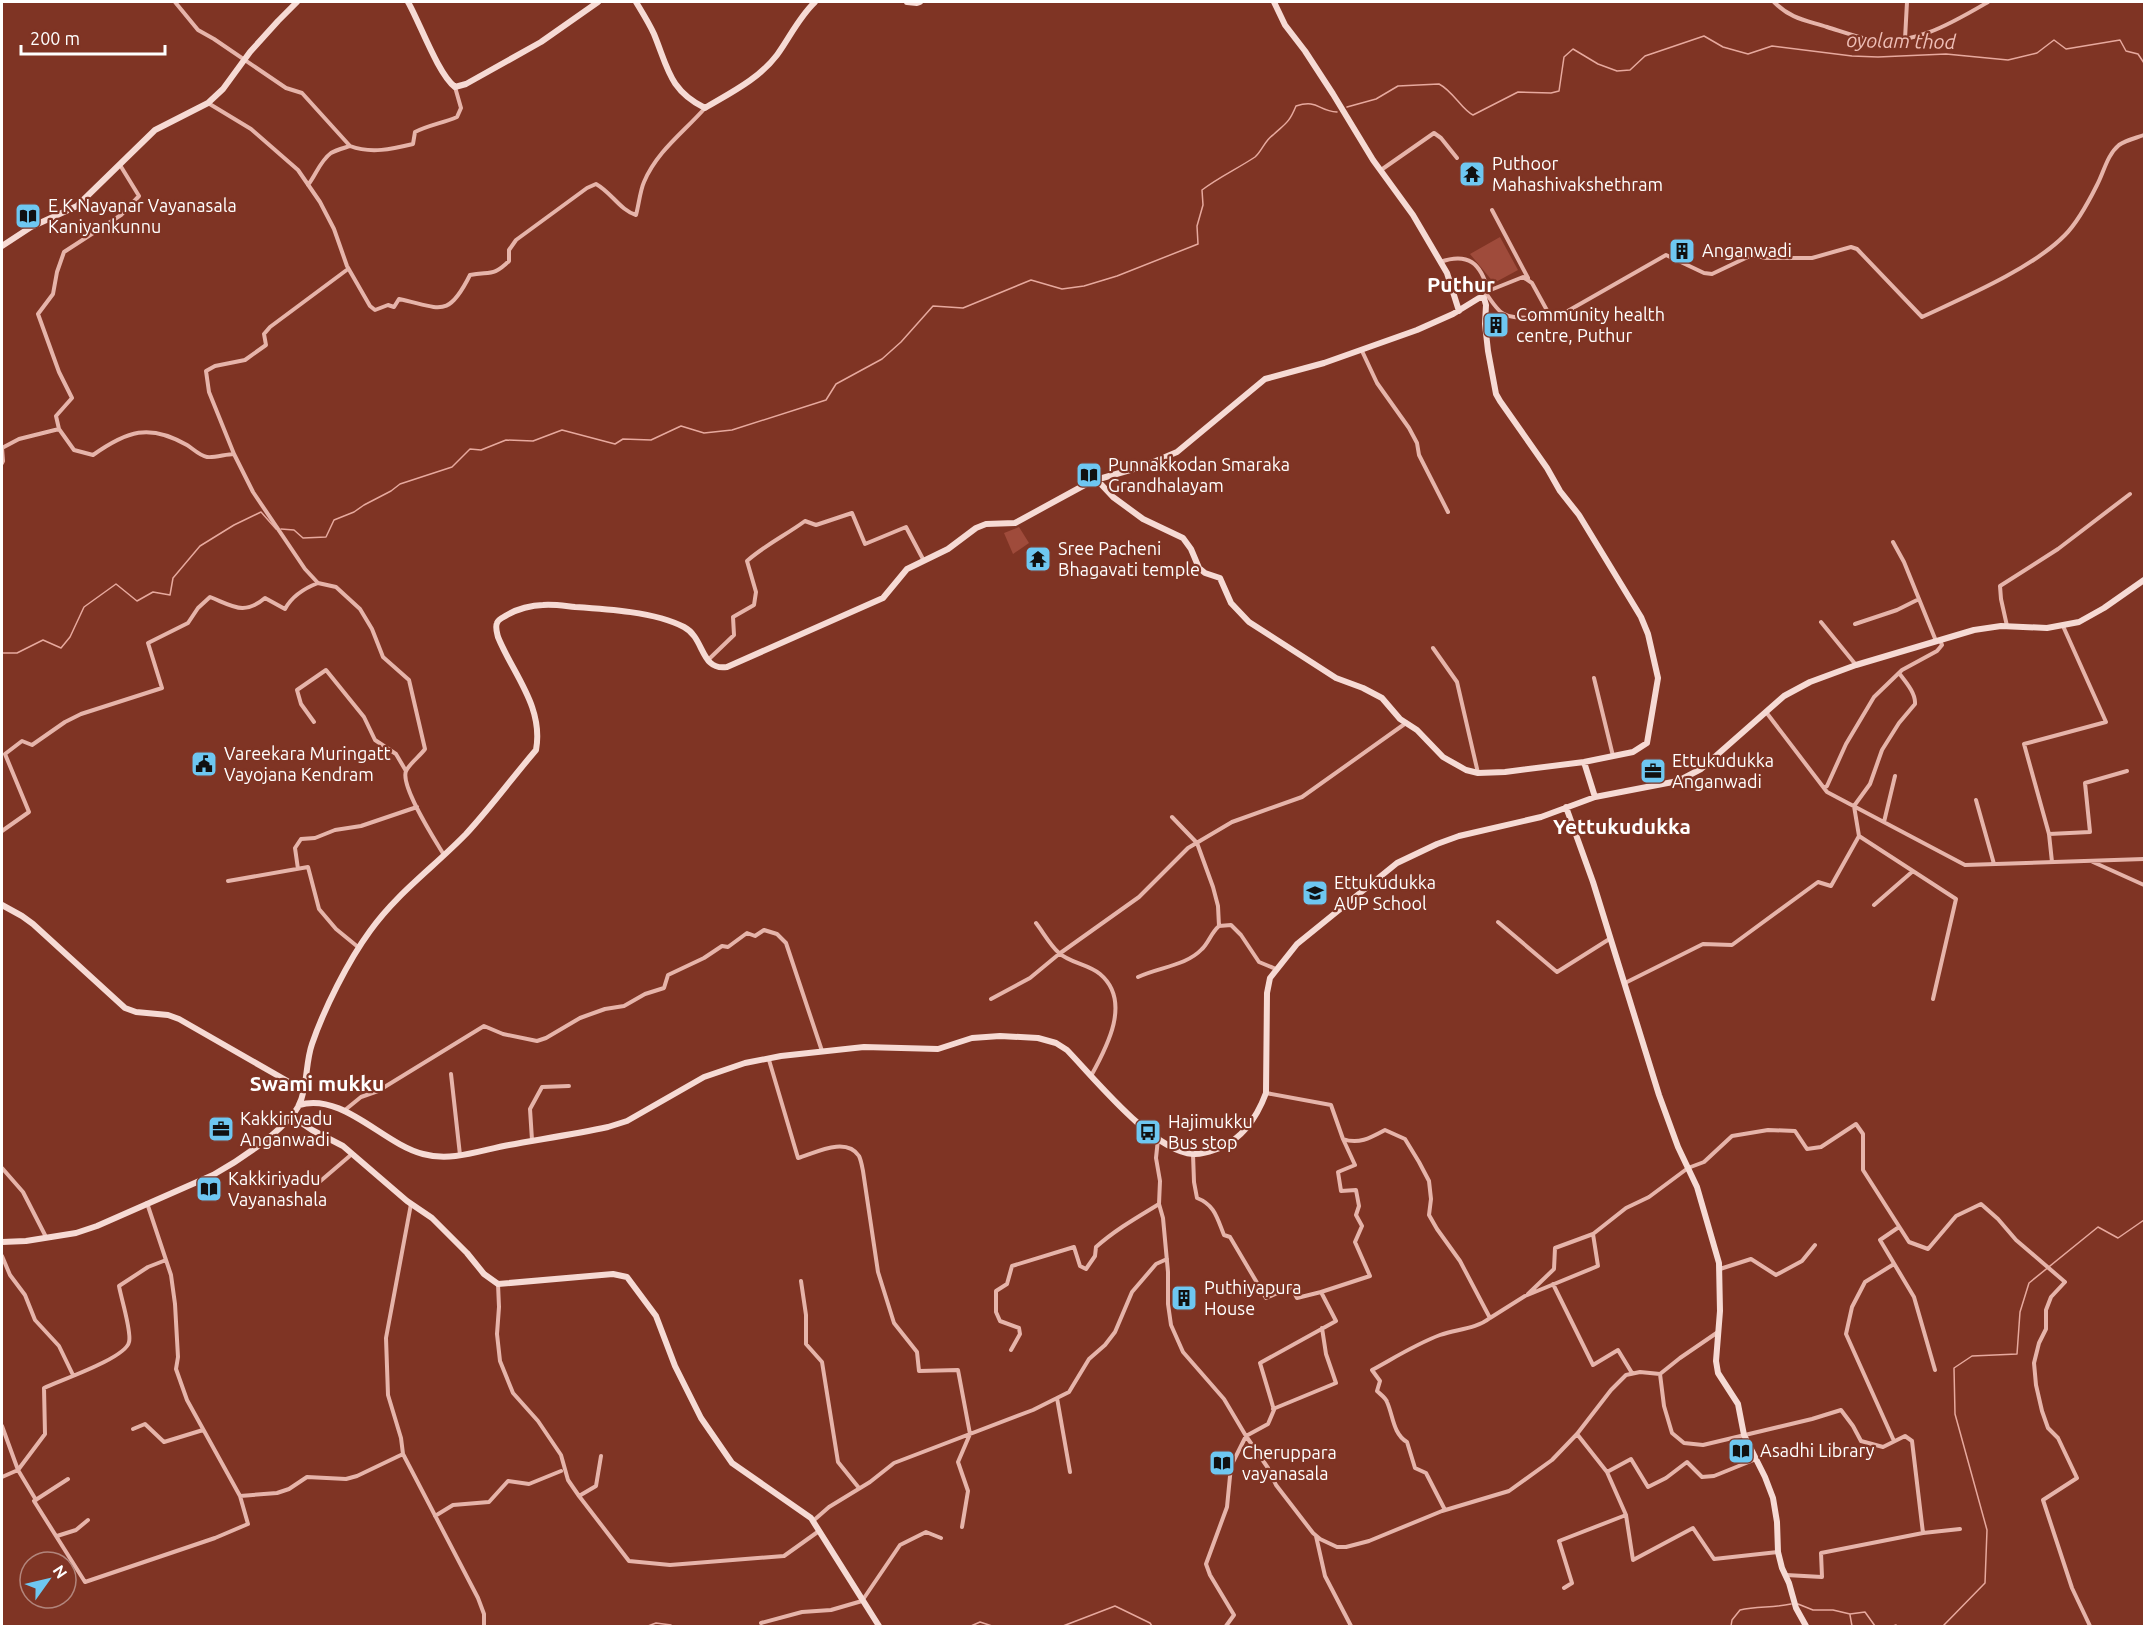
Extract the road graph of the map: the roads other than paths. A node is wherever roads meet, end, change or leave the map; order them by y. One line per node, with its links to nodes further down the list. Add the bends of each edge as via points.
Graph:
1 (175, 2): 14 (street, via 198,30)
2 (297, 2): 14 (main road)
3 (408, 2): 15 (main road, via 441,70)
4 (598, 2): 15 (main road, via 541,42)
5 (636, 2): 17 (main road, via 652,30 669,76 688,98)
6 (815, 2): 17 (main road, via 762,72)
7 (907, 2): 8 (main road)
8 (920, 2)
9 (1274, 2): 22 (main road)
10 (1774, 2): 13 (street, via 1802,21 1868,39)
11 (1906, 2): 13 (street)
12 (1988, 2): 13 (street, via 1939,28)
13 (1905, 39)
14 (245, 60): 16 (main road); 19 (street, via 286,88 302,93)
15 (455, 87): 19 (street, via 461,108 457,117 415,132 413,144 361,151)
16 (208, 103): 21 (main road, via 155,130); 23 (street, via 251,129 298,170)
17 (705, 108): 27 (street, via 653,165 643,183 636,215 625,211 596,184 587,188 516,240 509,250 510,261 504,266 492,274 470,274 448,307 435,309 399,299 394,307 375,310)
18 (2145, 135): 28 (street, via 2116,148 2078,217 2052,246 2025,265 1922,317 1851,247 1812,258 1752,255 1709,274 1666,255 1554,316)
19 (350, 146): 23 (street, via 331,153)
20 (1457, 158): 22 (street, via 1434,133)
21 (119, 165): 25 (main road, via 77,206 31,227); 33 (street, via 139,196 121,215 64,252 53,294 38,314 72,398 56,416)
22 (1380, 170): 26 (main road, via 1413,215)
23 (308, 185): 27 (street, via 334,229)
24 (1492, 210): 28 (street)
25 (2, 246)
26 (1440, 262): 29 (street, via 1471,260 1486,283); 30 (main road)
27 (348, 268): 34 (street, via 270,327 264,334 266,345 245,360 206,371 208,392)
28 (1528, 279): 29 (street, via 1523,277)
29 (1486, 294): 30 (main road); 31 (street, via 1507,317); 57 (main road, via 1485,324 1496,394 1579,515 1648,634 1658,678 1650,738 1634,752)
30 (1459, 311): 32 (main road)
31 (1533, 318)
32 (1362, 351): 36 (main road, via 1265,379 1178,452); 38 (street, via 1377,382 1409,428)
33 (59, 429): 34 (street, via 74,450 93,455 132,433 154,431 205,457); 35 (street, via 19,439 2,448)
34 (234, 454): 42 (street, via 253,492)
35 (2, 463)
36 (1098, 481): 40 (main road, via 1015,523 975,528); 56 (main road, via 1143,519 1183,538 1196,564 1205,573 1220,578 1231,603 1249,622 1336,678 1382,698)
37 (2130, 494): 46 (street, via 2058,549 2000,586)
38 (1448, 512)
39 (1893, 542): 43 (street)
40 (924, 561): 50 (main road, via 907,569 883,598 854,612 727,667 718,669); 50 (street, via 906,527 865,544 852,513 816,525 805,521 747,561 756,592 754,605 733,617 734,635)
41 (2145, 580): 47 (main road, via 2090,617)
42 (318, 583): 59 (street, via 336,587 360,609 383,657 410,680 424,749); 71 (street, via 289,601 285,609 265,598 254,607 241,609 210,597 188,623 148,642 162,688 81,714 32,745 22,741 4,754 29,812)
43 (1919, 599): 45 (street); 48 (street)
44 (1821, 622): 51 (street)
45 (1855, 624)
46 (2007, 626): 47 (main road); 48 (main road, via 1974,630)
47 (2063, 626): 72 (street, via 2106,722 2024,744)
48 (1938, 641): 51 (main road); 52 (street, via 1942,645 1937,651)
49 (1433, 648): 61 (street, via 1457,682)
50 (707, 661): 75 (main road, via 694,633 684,627 619,609 542,605 512,612 498,620 498,637 535,713 539,734 536,750)
51 (1856, 665): 54 (main road, via 1810,682)
52 (1899, 673): 63 (street, via 1874,697); 66 (street, via 1914,695 1915,704 1882,750 1873,776)
53 (1594, 678): 57 (street)
54 (1766, 711): 63 (street); 64 (main road, via 1690,777)
55 (314, 722): 59 (street, via 301,704 297,690 326,670 364,717 375,740 396,754)
56 (1406, 723): 61 (main road, via 1443,757); 74 (street, via 1302,797 1232,822)
57 (1613, 756): 58 (main road)
58 (1584, 762): 61 (main road); 64 (main road)
59 (406, 771): 67 (street)
60 (2127, 771): 72 (street, via 2085,783 2090,832)
61 (1478, 773)
62 (1895, 776): 70 (street)
63 (1824, 788): 66 (street)
64 (1595, 797): 68 (main road)
65 (1976, 800): 79 (street)
66 (1854, 806): 70 (street); 73 (street)
67 (417, 807): 75 (street); 80 (street, via 361,826 301,838 295,848)
68 (1566, 807): 89 (main road); 92 (main road, via 1541,817 1459,836 1397,863 1297,944)
69 (1172, 817): 74 (street)
70 (1884, 822): 79 (street, via 1965,865)
71 (2, 831)
72 (2049, 834): 78 (street)
73 (1859, 836): 81 (street); 94 (street, via 1831,886 1818,882 1732,945 1703,944)
74 (1197, 843): 88 (street, via 1218,906); 91 (street, via 1139,897)
75 (444, 855): 90 (main road, via 391,903)
76 (2145, 859): 77 (street)
77 (2090, 861): 78 (street); 83 (street)
78 (2052, 862): 79 (street)
79 (1994, 864)
80 (298, 869): 82 (street); 90 (street, via 308,867 319,909)
81 (1912, 871): 85 (street); 96 (street, via 1956,899)
82 (228, 882)
83 (2145, 885)
84 (2, 905): 102 (main road, via 33,924 124,1008 179,1019)
85 (1874, 905)
86 (1498, 922): 89 (street, via 1557,972)
87 (1036, 923): 91 (street)
88 (1219, 926): 92 (street, via 1231,925 1259,962); 93 (street, via 1191,958)
89 (1611, 938): 94 (main road)
90 (358, 947): 102 (main road, via 311,1046)
91 (1059, 954): 95 (street, via 1030,978); 100 (street, via 1099,973 1113,992 1115,1013 1106,1047)
92 (1276, 969): 103 (main road, via 1267,993)
93 (1138, 977)
94 (1625, 983): 114 (main road, via 1659,1095)
95 (991, 999)
96 (1933, 999)
97 (822, 1051): 98 (main road); 100 (main road, via 864,1047 938,1049 972,1038 1022,1036 1056,1043); 105 (street, via 786,943 777,934 764,930 755,936 747,933 728,947 722,946 668,975 664,988 624,1006 580,1018 546,1038 537,1041 484,1026 378,1091 361,1097)
98 (769, 1060): 109 (main road, via 704,1077 627,1121); 147 (street, via 798,1158 838,1145 858,1155 878,1272 894,1323 917,1352 919,1371 958,1370)
99 (451, 1074): 112 (street)
100 (1090, 1076): 108 (main road)
101 (569, 1086): 109 (street, via 542,1087 530,1109)
102 (303, 1090): 104 (main road)
103 (1266, 1093): 107 (street, via 1331,1105); 111 (main road, via 1242,1134 1219,1148)
104 (299, 1104): 105 (main road, via 334,1106); 106 (main road)
105 (345, 1111): 112 (main road, via 399,1146 424,1155)
106 (291, 1116): 110 (main road); 116 (main road, via 232,1165)
107 (1339, 1130): 132 (street, via 1355,1165 1338,1172 1341,1191 1356,1190 1356,1215 1362,1226 1355,1242 1370,1276); 134 (street, via 1343,1139 1349,1141 1364,1140 1385,1130 1405,1139 1429,1181 1429,1215 1460,1261)
108 (1158, 1138): 111 (main road); 118 (street)
109 (533, 1142): 112 (main road)
110 (352, 1154): 115 (street); 117 (main road)
111 (1193, 1154): 132 (street, via 1197,1198 1208,1202 1224,1235 1230,1237 1266,1298 1292,1287 1297,1298)
112 (460, 1155)
113 (2, 1168): 121 (street, via 23,1192)
114 (1688, 1168): 119 (street, via 1704,1162 1732,1137 1795,1131 1807,1149 1821,1147 1856,1124 1863,1134 1863,1170); 120 (street); 128 (main road)
115 (317, 1184)
116 (147, 1203): 121 (main road, via 97,1226); 126 (street)
117 (411, 1204): 130 (main road, via 432,1218); 152 (street, via 386,1338 388,1395)
118 (1159, 1204): 125 (street); 137 (street, via 1111,1233 1096,1247 1086,1269 1080,1266 1074,1247 1012,1266 1007,1284 996,1291 1000,1321 1019,1328)
119 (1899, 1227): 127 (street, via 1880,1240); 187 (street, via 1909,1242 1928,1249 1956,1216 1982,1204 2065,1282 2051,1297 2046,1310 2046,1329 2034,1363 2048,1428 2058,1438 2077,1478 2043,1500 2072,1588)
120 (1593, 1234): 131 (street, via 1598,1266); 133 (street, via 1555,1248 1554,1269)
121 (46, 1237): 122 (main road)
122 (2, 1242)
123 (1815, 1245): 128 (street, via 1802,1261 1776,1275 1751,1259)
124 (2, 1257): 141 (street, via 35,1320 59,1346)
125 (1167, 1259): 142 (street, via 1156,1264 1132,1293 1108,1342 1089,1359 1069,1392); 150 (street, via 1168,1304 1178,1343 1229,1406)
126 (166, 1260): 141 (street, via 119,1286 130,1341 125,1350); 146 (street, via 175,1304 176,1370)
127 (1894, 1264): 138 (street, via 1914,1297); 151 (street, via 1866,1282 1852,1307 1846,1334)
128 (1720, 1269): 136 (main road)
129 (801, 1281): 161 (street, via 806,1344 822,1362 838,1462)
130 (498, 1284): 163 (street, via 500,1361 513,1393 561,1455 568,1480); 169 (main road, via 613,1274 627,1277 656,1316 701,1418 732,1463)
131 (1553, 1284): 133 (street); 139 (street, via 1593,1365 1618,1350)
132 (1321, 1292): 135 (street, via 1336,1321)
133 (1525, 1296): 134 (street)
134 (1490, 1318): 165 (street, via 1482,1324 1424,1341 1372,1370 1380,1380 1377,1391 1387,1400 1415,1468 1426,1473)
135 (1322, 1328): 143 (street, via 1260,1363); 143 (street, via 1336,1383)
136 (1718, 1332): 140 (street); 149 (main road, via 1718,1373 1738,1404)
137 (1011, 1350)
138 (1935, 1370)
139 (1632, 1374): 140 (street); 148 (street, via 1611,1390)
140 (1660, 1374): 149 (street, via 1672,1433 1683,1443 1703,1445)
141 (73, 1375): 155 (street, via 44,1388 45,1434)
142 (1057, 1398): 147 (street); 157 (street)
143 (1274, 1409): 150 (street, via 1268,1424)
144 (2, 1426): 155 (street)
145 (133, 1429): 146 (street, via 146,1424 164,1442)
146 (203, 1430): 162 (street)
147 (969, 1434): 161 (street, via 894,1463); 170 (street, via 958,1462 968,1491)
148 (1577, 1434): 158 (street); 165 (street, via 1552,1460 1509,1491)
149 (1744, 1435): 151 (street, via 1840,1410 1861,1441 1882,1447); 154 (main road)
150 (1246, 1436): 174 (street, via 1276,1485); 184 (street, via 1231,1466 1227,1507 1206,1564 1234,1615)
151 (1894, 1441): 173 (street, via 1905,1436 1912,1441)
152 (403, 1454): 162 (street, via 346,1479 307,1477 277,1493); 167 (street)
153 (601, 1456): 163 (street, via 596,1486)
154 (1756, 1459): 158 (street, via 1702,1477 1687,1462 1648,1487 1631,1459); 177 (main road, via 1773,1498)
155 (18, 1470): 159 (street); 164 (street)
156 (561, 1471): 167 (street, via 529,1484 508,1481 489,1502 453,1505)
157 (1071, 1472)
158 (1607, 1472): 166 (street)
159 (2, 1477)
160 (68, 1479): 164 (street)
161 (859, 1488): 169 (street)
162 (240, 1496): 175 (street, via 248,1524 84,1582)
163 (579, 1496): 172 (street, via 629,1561 670,1565 784,1556)
164 (36, 1500): 175 (street)
165 (1445, 1510): 174 (street, via 1346,1547 1337,1547)
166 (1626, 1515): 177 (street, via 1633,1560 1694,1528 1714,1559); 179 (street, via 1559,1541 1572,1583)
167 (435, 1516): 182 (street, via 478,1598)
168 (88, 1520): 175 (street, via 76,1530)
169 (813, 1521): 172 (main road)
170 (962, 1527)
171 (1960, 1529): 173 (street)
172 (820, 1531): 180 (main road)
173 (1923, 1533): 178 (street, via 1821,1553 1822,1577)
174 (1316, 1535): 185 (street, via 1325,1576)
175 (57, 1536)
176 (941, 1538): 180 (street, via 926,1532 900,1545)
177 (1778, 1551): 178 (main road)
178 (1785, 1575): 186 (main road)
179 (1564, 1587)
180 (862, 1601): 181 (street); 183 (main road)
181 (761, 1623)
182 (484, 1626)
183 (879, 1626)
184 (1226, 1626)
185 (1352, 1626)
186 (1806, 1626)
187 (2090, 1626)

